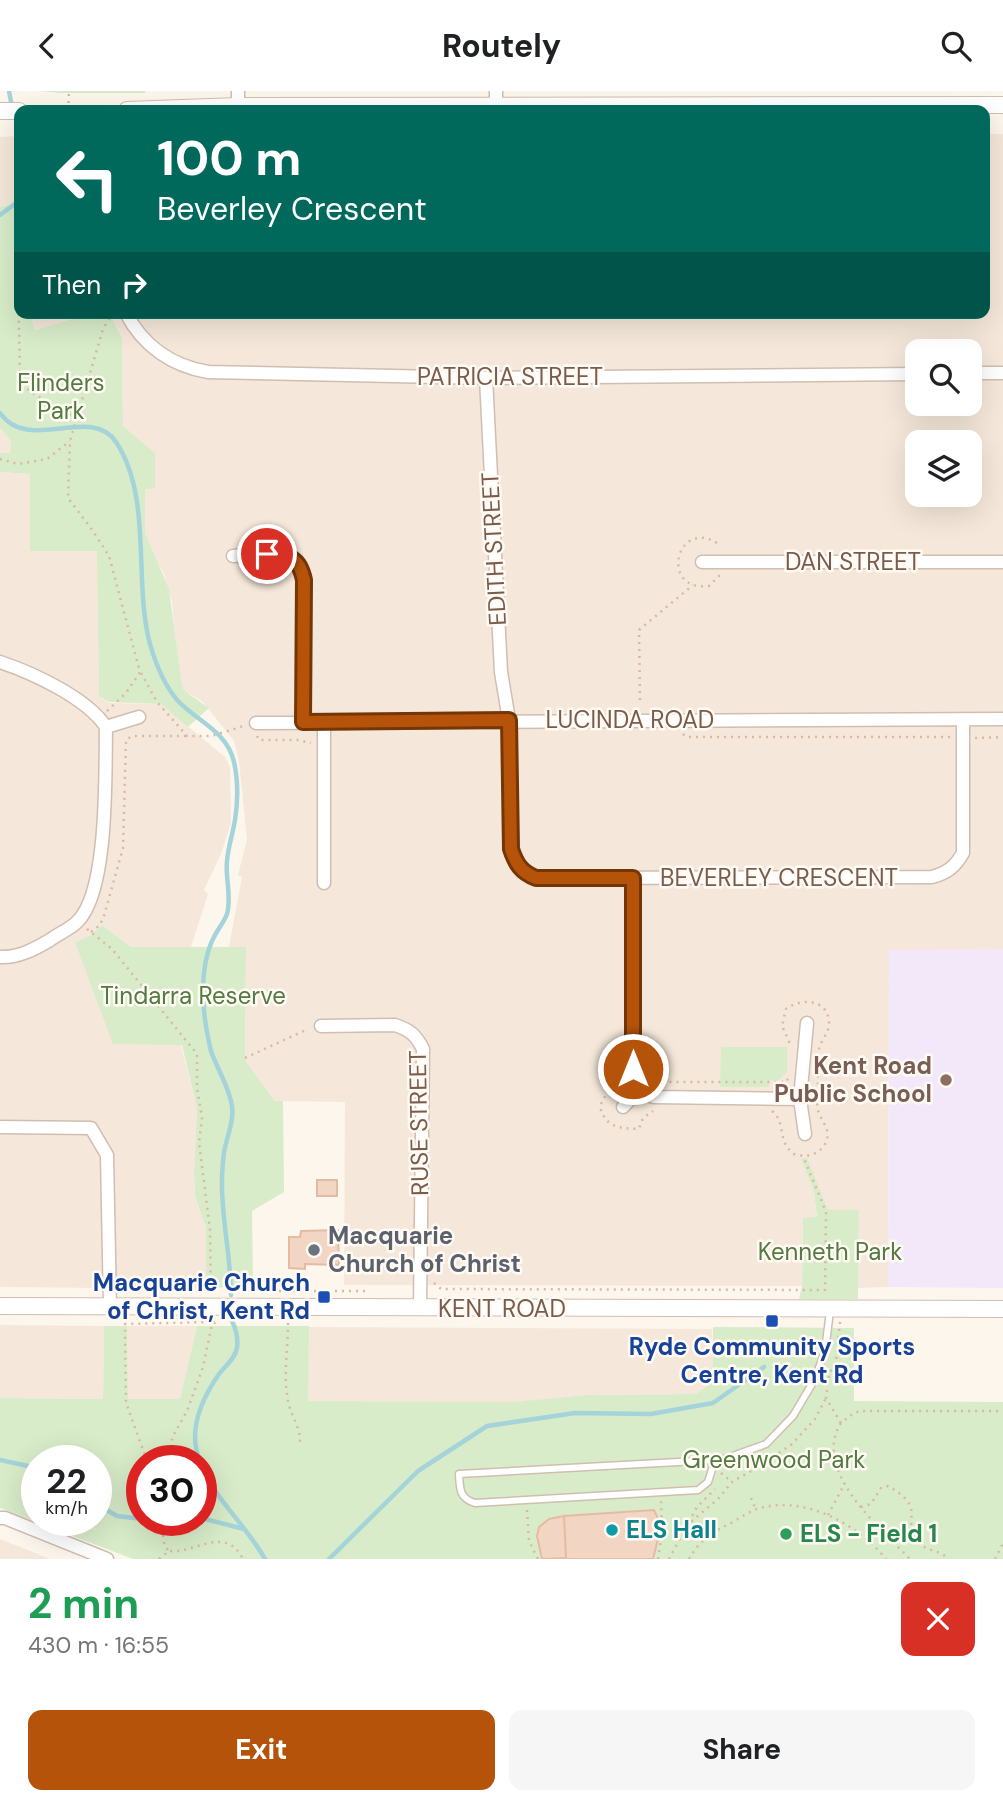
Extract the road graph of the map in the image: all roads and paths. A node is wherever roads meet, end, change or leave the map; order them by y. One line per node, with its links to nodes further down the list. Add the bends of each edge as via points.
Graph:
1 (496, 98): 2 (street); 3 (street)
2 (754, 98): 5 (street)
3 (238, 99): 4 (street)
4 (177, 105)
5 (1003, 105)
6 (18, 319): 13 (path, via 20,375 29,391)
7 (108, 319): 13 (path)
8 (130, 319): 12 (street, PATRICIA STREET, via 157,351 196,370)
9 (982, 373): 10 (street)
10 (1003, 373)
11 (905, 374): 12 (street, PATRICIA STREET)
12 (486, 378): 28 (street, EDITH STREET, via 500,672)
13 (77, 419): 14 (path)
14 (70, 441): 15 (path, via 47,459 18,464); 23 (path, via 68,498 109,556)
15 (0, 459)
16 (717, 543): 21 (path, via 693,539 684,545 676,566)
17 (233, 556): 29 (street, via 289,556 302,567)
18 (702, 562): 19 (street, DAN STREET)
19 (1003, 562)
20 (732, 575): 21 (path, via 719,576 709,586)
21 (694, 585): 24 (path, via 639,631)
22 (0, 662): 31 (street, via 74,699)
23 (140, 672): 31 (path); 34 (path, via 157,702)
24 (640, 700)
25 (139, 717): 31 (street)
26 (963, 719): 27 (street, LUCINDA ROAD); 28 (street, LUCINDA ROAD); 39 (street, BEVERLEY CRESCENT, via 963,853 945,874)
27 (1003, 719)
28 (509, 720): 30 (street, LUCINDA ROAD); 39 (street, BEVERLEY CRESCENT, via 515,863 536,878)
29 (303, 722): 30 (street, LUCINDA ROAD); 32 (street, LUCINDA ROAD)
30 (324, 722): 38 (street)
31 (103, 723): 41 (street, via 104,837 91,896)
32 (251, 726): 34 (path, via 211,736); 38 (path, via 259,740)
33 (680, 731): 35 (path, via 687,737)
34 (187, 736): 42 (path, via 132,736 126,740 123,848 104,916)
35 (954, 737)
36 (1003, 737): 37 (path)
37 (972, 738)
38 (324, 743): 40 (street)
39 (633, 878): 51 (street, via 633,1076)
40 (324, 883)
41 (78, 922): 42 (path); 43 (street, via 35,949)
42 (91, 933): 60 (path, via 112,949 197,1055 211,1291)
43 (0, 957)
44 (807, 1023): 52 (street)
45 (320, 1025): 47 (path); 63 (street, RUSE STREET, via 395,1025 417,1036 422,1049)
46 (791, 1055): 58 (path, via 782,1026 786,1009 793,1003 815,1002 829,1023 819,1047 818,1109 828,1136 818,1152)
47 (244, 1058)
48 (789, 1068): 49 (path, via 787,1082 658,1082 646,1069)
49 (640, 1069)
50 (619, 1070): 54 (path, via 600,1107 606,1121 614,1127 639,1129 648,1113)
51 (639, 1090): 52 (street, via 654,1097); 53 (street)
52 (800, 1099): 57 (street)
53 (624, 1107)
54 (658, 1110)
55 (766, 1110): 58 (path, via 779,1118 784,1145)
56 (0, 1127): 62 (street, via 91,1128 107,1155)
57 (805, 1134)
58 (803, 1156): 59 (path, via 826,1212 825,1290 441,1289)
59 (431, 1282)
60 (220, 1293)
61 (0, 1306): 62 (street, KENT ROAD)
62 (110, 1307): 63 (street, KENT ROAD)
63 (420, 1308): 64 (street, KENT ROAD)
64 (836, 1309): 65 (street, KENT ROAD); 69 (path, via 836,1361); 76 (lane, via 818,1370 793,1416 766,1444)
65 (1003, 1309)
66 (220, 1317): 67 (path)
67 (213, 1322): 73 (path, via 125,1324 125,1403); 74 (path, via 203,1367)
68 (288, 1322): 72 (path, via 288,1401)
69 (826, 1398): 71 (path); 78 (path, via 815,1419 792,1444)
70 (1003, 1411): 71 (path, via 861,1411)
71 (841, 1423): 79 (path, via 832,1453)
72 (300, 1443)
73 (141, 1445)
74 (171, 1445)
75 (715, 1459): 76 (lane); 80 (lane, via 708,1482 698,1490); 82 (lane, via 459,1474 465,1500)
76 (724, 1459): 77 (path)
77 (721, 1473): 78 (path); 87 (path, via 714,1492 697,1507)
78 (732, 1482): 87 (path)
79 (845, 1483): 83 (path); 85 (path)
80 (661, 1492): 82 (lane); 95 (path, via 663,1532)
81 (751, 1498): 84 (path)
82 (527, 1500): 94 (path, via 530,1541)
83 (861, 1507): 99 (path); 100 (path, via 871,1504 881,1488 888,1486 912,1506 912,1531 920,1545)
84 (756, 1510): 85 (path, via 783,1506); 97 (path, via 706,1536)
85 (828, 1515): 98 (path, via 858,1531)
86 (0, 1518): 91 (street)
87 (686, 1527): 96 (path)
88 (163, 1536): 90 (path)
89 (1003, 1543): 101 (path)
90 (169, 1551): 92 (path); 93 (path, via 224,1543 239,1551)
91 (107, 1559)
92 (159, 1559)
93 (243, 1559)
94 (538, 1559)
95 (658, 1559)
96 (669, 1559)
97 (689, 1559)
98 (886, 1559)
99 (910, 1559)
100 (949, 1559)
101 (995, 1559)

